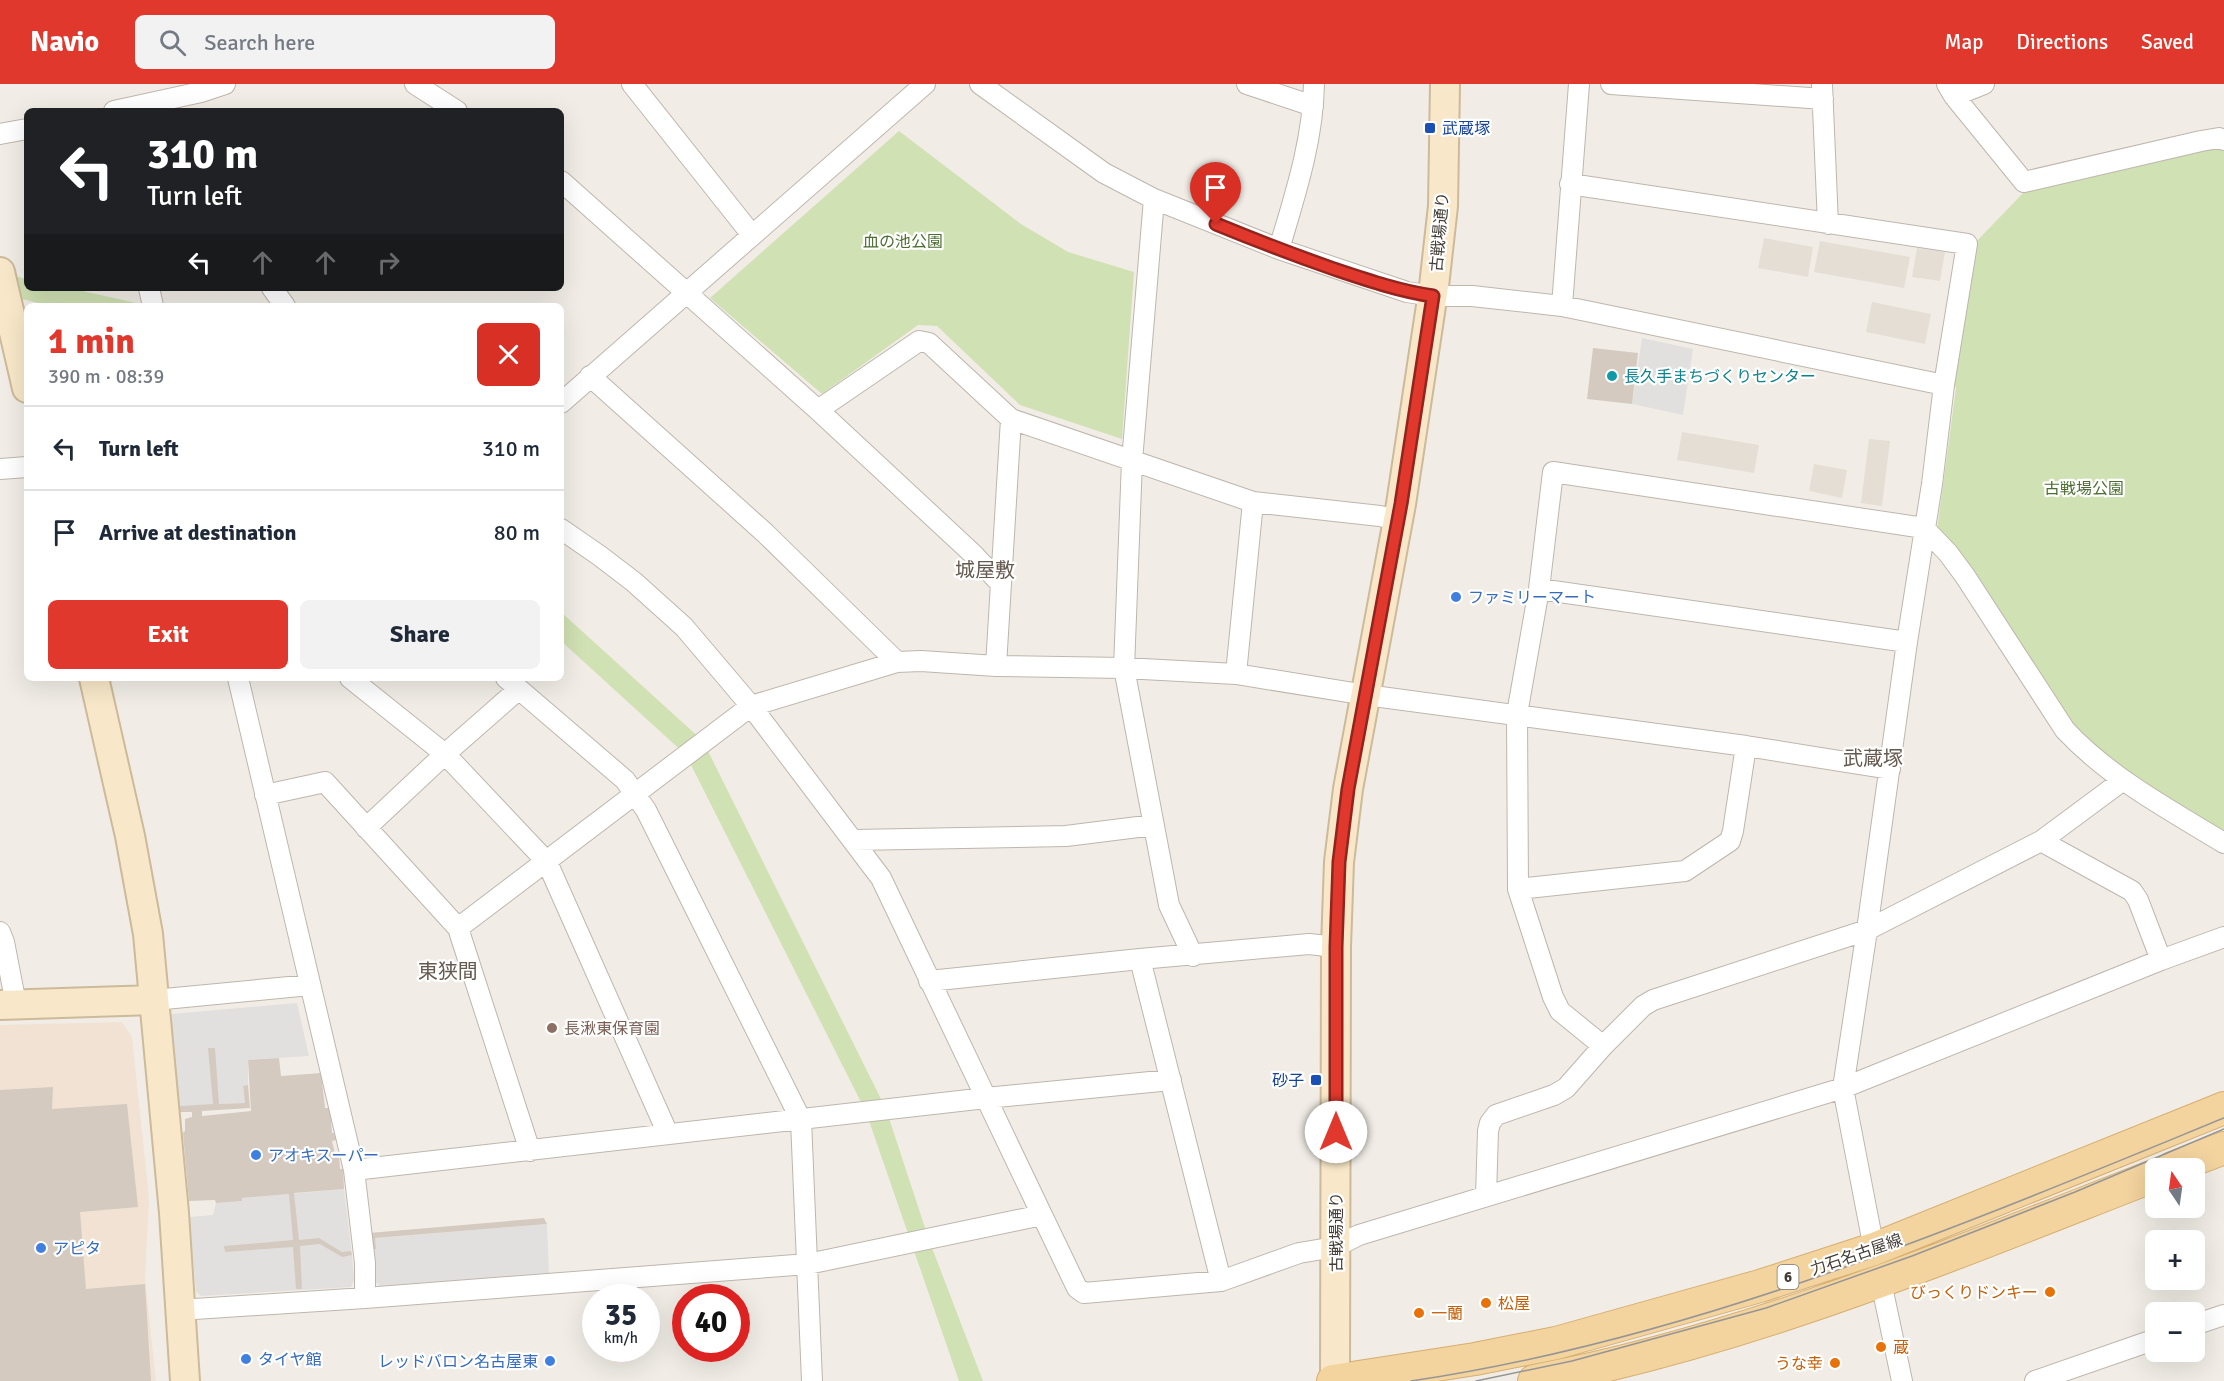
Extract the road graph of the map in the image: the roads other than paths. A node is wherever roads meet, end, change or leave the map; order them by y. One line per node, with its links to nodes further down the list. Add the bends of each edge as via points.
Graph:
1 (225, 84): 15 (street)
2 (415, 84): 16 (street)
3 (632, 84): 24 (street)
4 (925, 84): 24 (street)
5 (980, 84): 22 (street, via 1104,173)
6 (1247, 84): 14 (street)
7 (1314, 84): 14 (street)
8 (1445, 84): 28 (street, 古戦場通り, via 1443,206)
9 (1579, 84): 21 (street)
10 (1611, 84): 13 (street)
11 (1984, 84): 12 (street)
12 (1950, 90): 19 (street, via 2025,182 2201,141)
13 (1823, 91): 23 (street)
14 (1313, 106): 25 (street, via 1302,174)
15 (128, 108)
16 (452, 108)
17 (24, 130): 18 (street)
18 (0, 134)
19 (2224, 140)
20 (564, 184): 27 (street)
21 (1570, 184): 23 (street); 29 (street)
22 (1154, 200): 25 (street); 36 (street)
23 (1828, 224): 32 (street, via 1967,244)
24 (752, 235): 27 (street)
25 (1279, 249): 28 (street, via 1407,292)
26 (0, 272): 30 (street)
27 (687, 293): 31 (street); 34 (street)
28 (1433, 296): 29 (street, via 1473,296); 40 (street, 古戦場通り)
29 (1562, 306): 32 (street)
30 (24, 375)
31 (590, 376): 33 (street); 46 (street, via 765,533)
32 (1944, 385): 41 (street)
33 (564, 399)
34 (818, 410): 35 (street, via 919,341 929,343); 43 (street)
35 (1011, 419): 36 (street); 43 (street)
36 (1132, 461): 39 (street); 48 (street)
37 (24, 467): 38 (street)
38 (0, 469)
39 (1253, 502): 40 (street); 49 (street)
40 (1398, 520): 54 (street, 古戦場通り)
41 (1924, 528): 44 (street, via 1553,472); 45 (street); 60 (street, via 1965,576 2065,730)
42 (564, 532): 55 (street, via 634,582 684,627)
43 (1000, 583): 47 (street)
44 (1539, 589): 45 (street); 56 (street)
45 (1907, 642): 59 (street)
46 (897, 662): 47 (street); 55 (street)
47 (996, 666): 48 (street)
48 (1124, 668): 49 (street); 63 (street)
49 (1236, 674): 54 (street)
50 (95, 681): 80 (street, via 130,836 148,934)
51 (239, 681): 61 (street)
52 (354, 681): 58 (street)
53 (513, 684): 58 (street); 62 (street, via 625,780)
54 (1366, 695): 56 (street); 74 (street, 古戦場通り, via 1339,862)
55 (751, 706): 62 (street); 65 (street)
56 (1517, 714): 57 (street); 69 (street)
57 (1746, 746): 59 (street); 69 (street, via 1730,841 1685,871)
58 (445, 754): 64 (street); 68 (street)
59 (1890, 769): 71 (street)
60 (2122, 781): 66 (street); 67 (street)
61 (265, 795): 64 (street, via 325,782); 79 (street)
62 (636, 795): 68 (street); 87 (street)
63 (1154, 825): 65 (street, via 1066,836); 75 (street, via 1169,905)
64 (366, 828): 70 (street)
65 (854, 840): 78 (street, via 881,878)
66 (2041, 841): 71 (street); 77 (street, via 2132,891)
67 (2224, 843)
68 (547, 862): 70 (street); 88 (street)
69 (1518, 890): 82 (street, via 1560,1011)
70 (458, 928): 90 (street)
71 (1867, 930): 82 (street, via 1653,1000); 84 (street)
72 (0, 932): 81 (street)
73 (2224, 936): 77 (street)
74 (1336, 947): 75 (street, via 1309,944); 96 (street, 古戦場通り)
75 (1193, 956): 76 (street)
76 (1140, 959): 78 (street); 83 (street)
77 (2161, 960): 84 (street)
78 (929, 981): 85 (street)
79 (310, 984): 80 (street); 92 (street)
80 (154, 1000): 81 (street); 102 (street)
81 (8, 1004)
82 (1603, 1046): 94 (street, via 1566,1088 1496,1116 1490,1124)
83 (1171, 1080): 85 (street); 99 (street)
84 (1843, 1088): 94 (street); 97 (street)
85 (986, 1098): 87 (street); 95 (street)
86 (2224, 1108): 97 (main road, 力石名古屋線 / 6)
87 (801, 1120): 88 (street); 98 (street)
88 (668, 1134): 90 (street)
89 (2224, 1148): 91 (main road)
90 (530, 1151): 92 (street)
91 (2198, 1158)
92 (354, 1170): 101 (street, via 365,1263)
93 (2145, 1179): 100 (main road, 力石名古屋線 / 6)
94 (1486, 1196): 96 (street, via 1359,1235)
95 (1042, 1215): 98 (street); 99 (street, via 1077,1288 1084,1293)
96 (1335, 1247): 99 (street, via 1299,1253); 108 (street, 古戦場通り)
97 (1874, 1250): 108 (main road, 力石名古屋線 / 6, via 1556,1343)
98 (808, 1263): 101 (street); 107 (street)
99 (1221, 1281)
100 (1881, 1282): 109 (main road, 力石名古屋線 / 6, via 1716,1336); 110 (street)
101 (364, 1298): 102 (street)
102 (179, 1310): 106 (street)
103 (2224, 1315): 104 (street)
104 (2205, 1321)
105 (2145, 1343): 111 (street)
106 (185, 1381)
107 (812, 1381)
108 (1334, 1381)
109 (1534, 1381)
110 (1902, 1381)
111 (2035, 1381)

